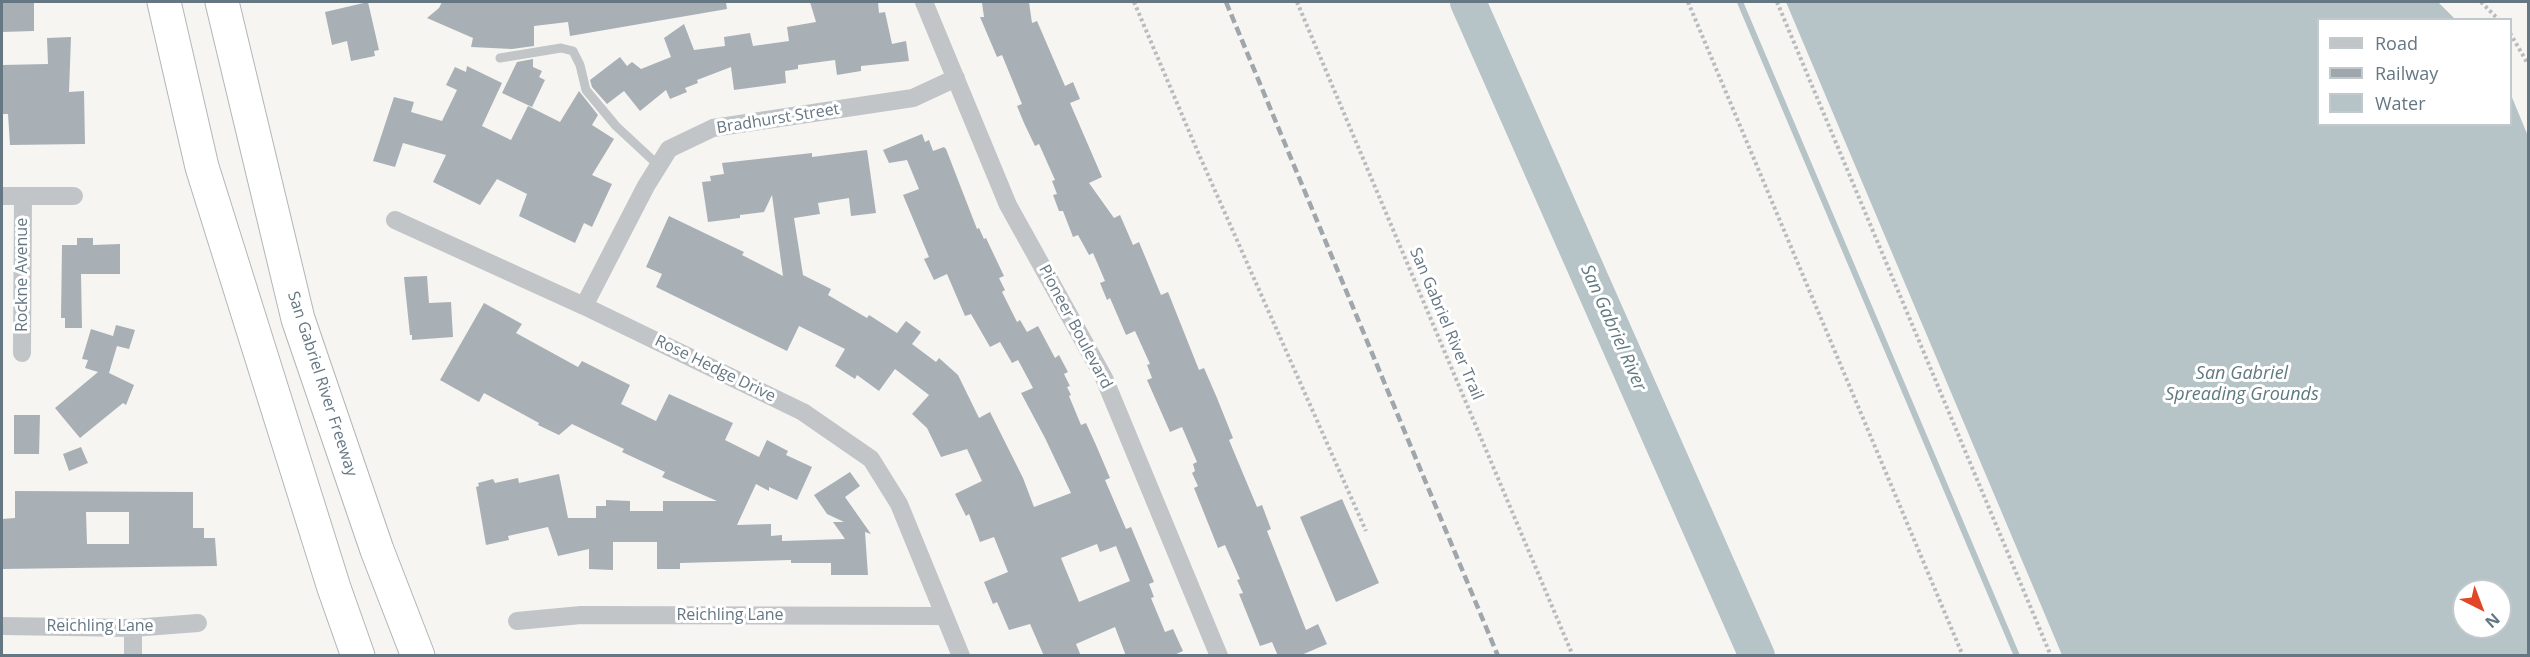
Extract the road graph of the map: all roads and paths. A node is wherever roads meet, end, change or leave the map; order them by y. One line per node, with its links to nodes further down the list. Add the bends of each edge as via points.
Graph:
1 (164, 2): 22 (highway, via 202,167)
2 (222, 2): 31 (highway, San Gabriel River Freeway, via 298,319 377,550)
3 (924, 2): 13 (street, Pioneer Boulevard)
4 (1134, 2): 21 (path)
5 (1297, 2): 34 (path, San Gabriel River Trail)
6 (1688, 2): 35 (path)
7 (1777, 2): 36 (path)
8 (2481, 2): 9 (path)
9 (2497, 18)
10 (2512, 35): 12 (path)
11 (500, 58): 14 (lane, via 561,48 573,51 586,90 616,126)
12 (2529, 64)
13 (956, 78): 14 (street, Bradhurst Street, via 913,98 712,128 669,149); 33 (street, Pioneer Boulevard, via 1008,204 1104,378)
14 (659, 166): 19 (street, Bradhurst Street)
15 (2, 196): 16 (street)
16 (23, 196): 17 (street); 20 (street, Rockne Avenue)
17 (74, 196)
18 (395, 220): 19 (street, Rose Hedge Drive)
19 (584, 306): 23 (street, Rose Hedge Drive, via 803,412 871,459 899,504)
20 (22, 353)
21 (1366, 531)
22 (334, 588): 29 (highway); 30 (highway, via 367,618)
23 (944, 616): 24 (street, Reichling Lane, via 581,615); 32 (street, Rose Hedge Drive)
24 (517, 621)
25 (198, 623): 27 (street, Reichling Lane)
26 (2, 626): 27 (street, Reichling Lane)
27 (133, 628): 28 (street)
28 (133, 656)
29 (358, 656)
30 (380, 656)
31 (418, 656)
32 (961, 656)
33 (1219, 656)
34 (1573, 656)
35 (1963, 656)
36 (2051, 656)

